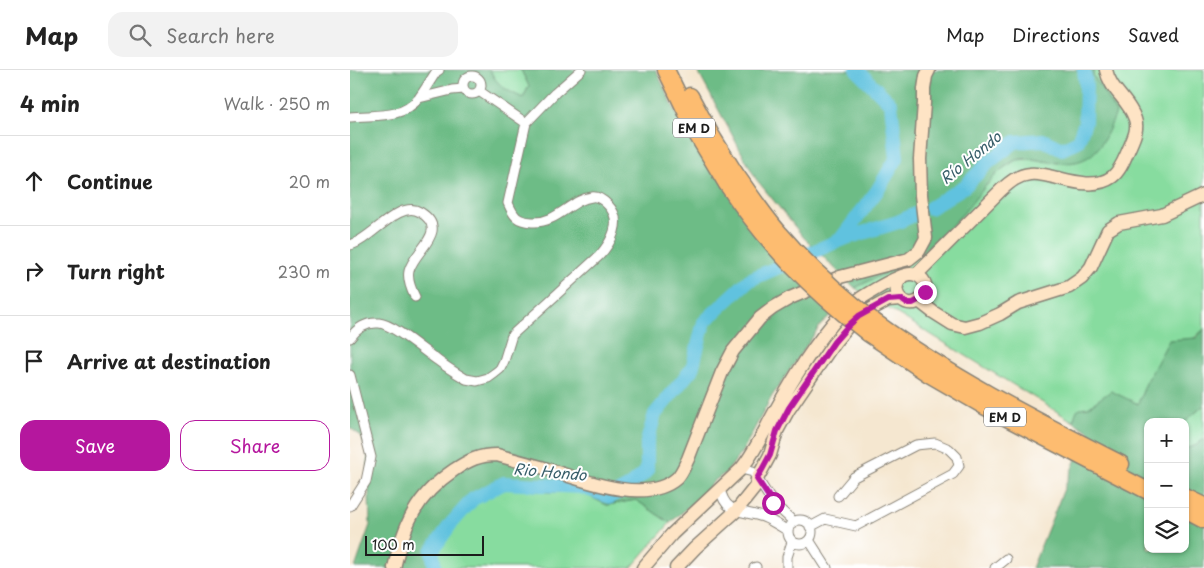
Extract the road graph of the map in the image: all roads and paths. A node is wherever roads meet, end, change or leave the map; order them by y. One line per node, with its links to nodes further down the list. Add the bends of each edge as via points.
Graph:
1 (439, 70): 10 (street)
2 (581, 70): 12 (street)
3 (666, 70): 13 (highway, EM D, via 695,130)
4 (678, 70): 13 (highway, EM D)
5 (929, 70): 42 (main road, via 924,89 920,159 926,238 920,252 909,259 840,277 790,298 760,318 733,351 722,372 699,434 676,479 652,489 618,488 497,455 472,458 444,478 414,510 401,538)
6 (1106, 70): 16 (main road, via 1108,79 1135,119 1136,130 1113,177 1088,183 1033,173 1014,179)
7 (469, 73): 8 (street, via 464,80); 9 (street, via 480,81)
8 (464, 89): 9 (street, via 471,94); 10 (street)
9 (479, 91): 12 (street)
10 (419, 98): 11 (street, via 396,114)
11 (350, 117)
12 (526, 123): 22 (street, via 508,203 513,215 522,222 537,223 550,220 586,198 594,197 604,201 615,216 615,228 607,247 512,335 500,369 488,378 466,380 386,324 370,323)
13 (730, 178): 21 (highway, EM D, bridge, via 760,230 797,272 824,297)
14 (1204, 195): 20 (main road, via 1162,215 1119,223 1108,230 1082,278 1069,287 1018,303 980,322 965,327 952,324)
15 (350, 245): 18 (street, via 400,212 412,209 423,214 433,231 409,270)
16 (916, 275): 17 (main road); 20 (main road, via 925,285 924,295)
17 (902, 277): 19 (main road, via 896,289); 24 (main road, via 843,312 802,367)
18 (415, 297)
19 (901, 299): 20 (main road, via 910,303); 26 (main road, via 888,300 859,316 834,342 789,408)
20 (919, 301)
21 (872, 328): 25 (highway, EM D, via 985,393); 28 (highway, EM D, via 928,374 986,408)
22 (350, 338)
23 (350, 376): 31 (street, via 370,458 366,481)
24 (741, 469): 26 (street, via 753,472); 27 (main road)
25 (1144, 476)
26 (757, 479): 33 (main road, via 756,486); 36 (street, via 773,503)
27 (720, 488): 33 (street, via 726,505); 43 (main road)
28 (1144, 489)
29 (838, 496): 37 (street, via 854,477 916,446 935,443 949,448 958,457 958,466 953,474 856,526 824,519)
30 (1189, 499): 32 (highway)
31 (350, 506)
32 (1204, 506)
33 (736, 511): 38 (street, via 764,518); 44 (main road)
34 (1189, 512): 35 (highway)
35 (1204, 520)
36 (794, 522): 37 (street, via 800,520); 38 (street)
37 (810, 526): 39 (street, via 812,534)
38 (788, 531): 40 (street)
39 (809, 540): 40 (street, via 804,544); 46 (street)
40 (792, 542): 45 (street)
41 (1006, 559): 47 (street)
42 (394, 568)
43 (642, 568)
44 (676, 568)
45 (787, 568)
46 (827, 568)
47 (995, 568)

